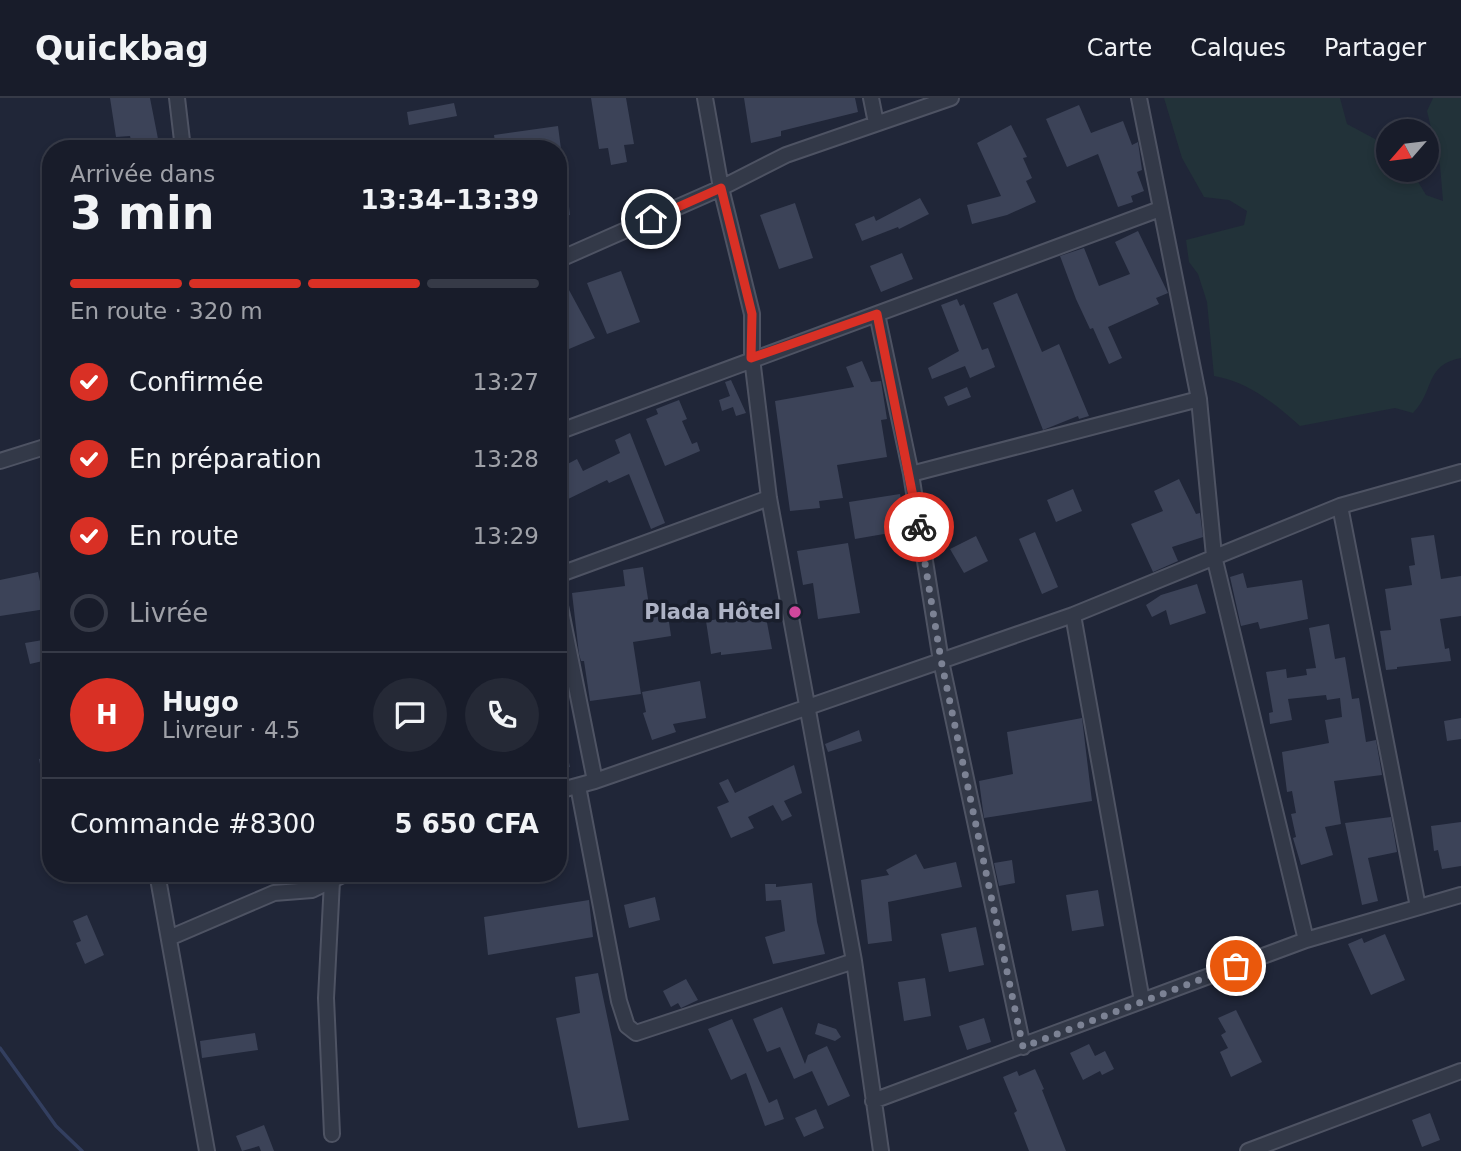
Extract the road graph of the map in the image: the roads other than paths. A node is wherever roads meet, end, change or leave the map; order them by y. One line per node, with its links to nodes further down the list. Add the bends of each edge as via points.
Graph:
1 (177, 98): 7 (street)
2 (705, 98): 8 (street)
3 (871, 98): 6 (street)
4 (951, 98): 6 (street)
5 (1139, 98): 9 (street)
6 (876, 124): 8 (street, via 786,155)
7 (182, 140)
8 (721, 188): 10 (street); 12 (street, via 752,314)
9 (1160, 209): 11 (street); 13 (street)
10 (567, 256)
11 (877, 314): 12 (street); 18 (street)
12 (751, 358): 14 (street); 19 (street)
13 (1199, 399): 18 (street); 21 (street)
14 (567, 429)
15 (42, 448): 16 (street)
16 (0, 461)
17 (1461, 472): 20 (street)
18 (911, 474): 25 (street)
19 (769, 498): 22 (street); 26 (street)
20 (1340, 506): 21 (street); 36 (street)
21 (1214, 556): 23 (street); 38 (street)
22 (567, 572)
23 (1073, 615): 25 (street); 40 (street)
24 (567, 641): 27 (street)
25 (941, 660): 26 (street); 41 (street)
26 (807, 707): 27 (street); 39 (street)
27 (595, 781): 28 (street)
28 (578, 786): 29 (street); 39 (street, via 619,1001 628,1027 636,1033)
29 (567, 789)
30 (159, 882): 37 (street)
31 (310, 882): 34 (street)
32 (330, 882): 34 (street)
33 (332, 882): 44 (street, via 326,998)
34 (312, 890): 37 (street, via 274,893)
35 (1461, 895): 36 (street)
36 (1418, 907): 38 (street)
37 (169, 938): 45 (street)
38 (1306, 940): 40 (street)
39 (853, 961): 43 (street)
40 (1142, 1001): 41 (street)
41 (1023, 1047): 43 (street)
42 (1461, 1071): 47 (street)
43 (873, 1101): 46 (street)
44 (332, 1134)
45 (207, 1151)
46 (881, 1151)
47 (1248, 1151)

